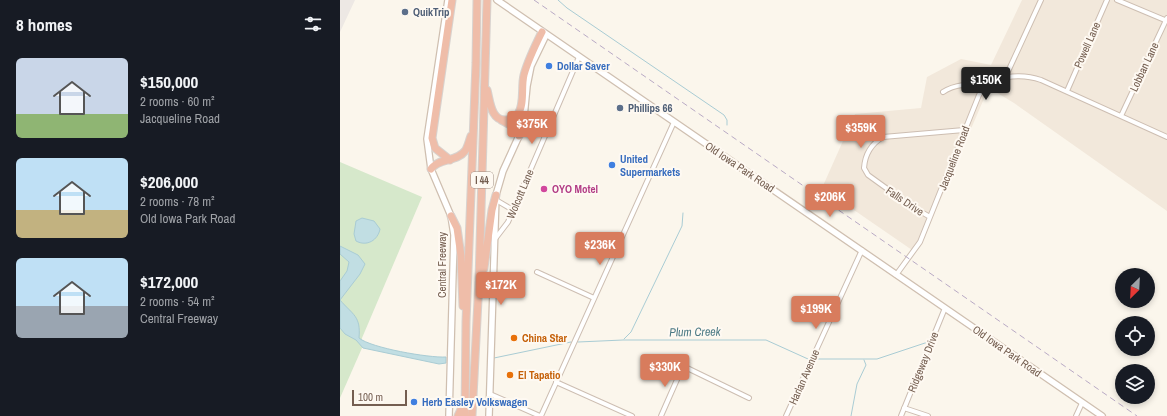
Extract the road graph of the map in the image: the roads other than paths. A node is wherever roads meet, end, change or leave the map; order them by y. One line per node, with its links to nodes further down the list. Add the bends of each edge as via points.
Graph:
1 (448, 0): 25 (main road, Central Freeway, via 427,139)
2 (452, 0): 24 (highway, via 432,138 435,148)
3 (487, 0): 13 (highway, I 44)
4 (497, 0): 10 (main road, Old Iowa Park Road)
5 (1041, 0): 12 (street)
6 (1107, 0): 15 (street, Powell Lane)
7 (1117, 0): 9 (street)
8 (477, 4): 20 (highway, I 44)
9 (1167, 20): 17 (street, Lobban Lane)
10 (544, 33): 11 (main road, Old Iowa Park Road); 18 (highway, via 530,56 524,76 520,111 512,119); 22 (main road, via 528,78 524,120)
11 (579, 57): 19 (main road, Old Iowa Park Road); 27 (street, Wolcott Lane)
12 (1005, 78): 14 (street); 15 (street, via 1034,77)
13 (485, 80): 18 (highway, via 491,108); 36 (highway, I 44)
14 (986, 86): 16 (street, via 978,84 949,88); 21 (street, Jacqueline Road)
15 (1067, 91): 17 (street)
16 (943, 92)
17 (1121, 116): 23 (street)
18 (499, 118): 22 (highway, via 516,128)
19 (674, 122): 33 (main road, Old Iowa Park Road); 37 (street)
20 (473, 130): 24 (highway, via 465,151); 39 (highway, I 44)
21 (964, 130): 29 (street, Jacqueline Road); 29 (street, Falls Drive, via 883,137 875,142 868,153 864,168 868,175)
22 (519, 136): 26 (main road, via 503,171)
23 (1167, 136)
24 (450, 160): 25 (highway, via 436,164)
25 (431, 169): 28 (main road, Central Freeway)
26 (496, 197): 27 (street); 30 (main road); 36 (highway, via 484,268)
27 (513, 210): 31 (street, Wolcott Lane)
28 (451, 216): 39 (highway, via 461,256 462,303); 46 (main road, Central Freeway, via 454,250)
29 (930, 217): 35 (street, Jacqueline Road, via 916,248)
30 (495, 223): 31 (street); 32 (main road)
31 (505, 226): 32 (street, Wolcott Lane)
32 (495, 239): 41 (main road)
33 (862, 250): 35 (main road, Old Iowa Park Road); 55 (street, Harlan Avenue)
34 (537, 272): 37 (street)
35 (896, 275): 38 (main road, Old Iowa Park Road)
36 (479, 281): 42 (highway, I 44)
37 (594, 298): 40 (street)
38 (945, 308): 44 (main road, Old Iowa Park Road); 45 (street, Ridgeway Drive)
39 (466, 322): 42 (highway, I 44)
40 (556, 382): 52 (street); 53 (street)
41 (490, 394): 51 (main road); 52 (street)
42 (469, 396): 47 (highway); 48 (highway, I 44); 49 (highway, I 44); 50 (highway)
43 (749, 398): 54 (street, via 683,366)
44 (1082, 403): 58 (street); 59 (main road, Old Iowa Park Road)
45 (904, 408): 56 (street, Ridgeway Drive); 57 (street)
46 (450, 416)
47 (458, 416)
48 (465, 416)
49 (472, 416)
50 (476, 416)
51 (489, 416)
52 (540, 416)
53 (632, 416)
54 (661, 416)
55 (786, 416)
56 (900, 416)
57 (928, 416)
58 (1076, 416)
59 (1102, 416)

